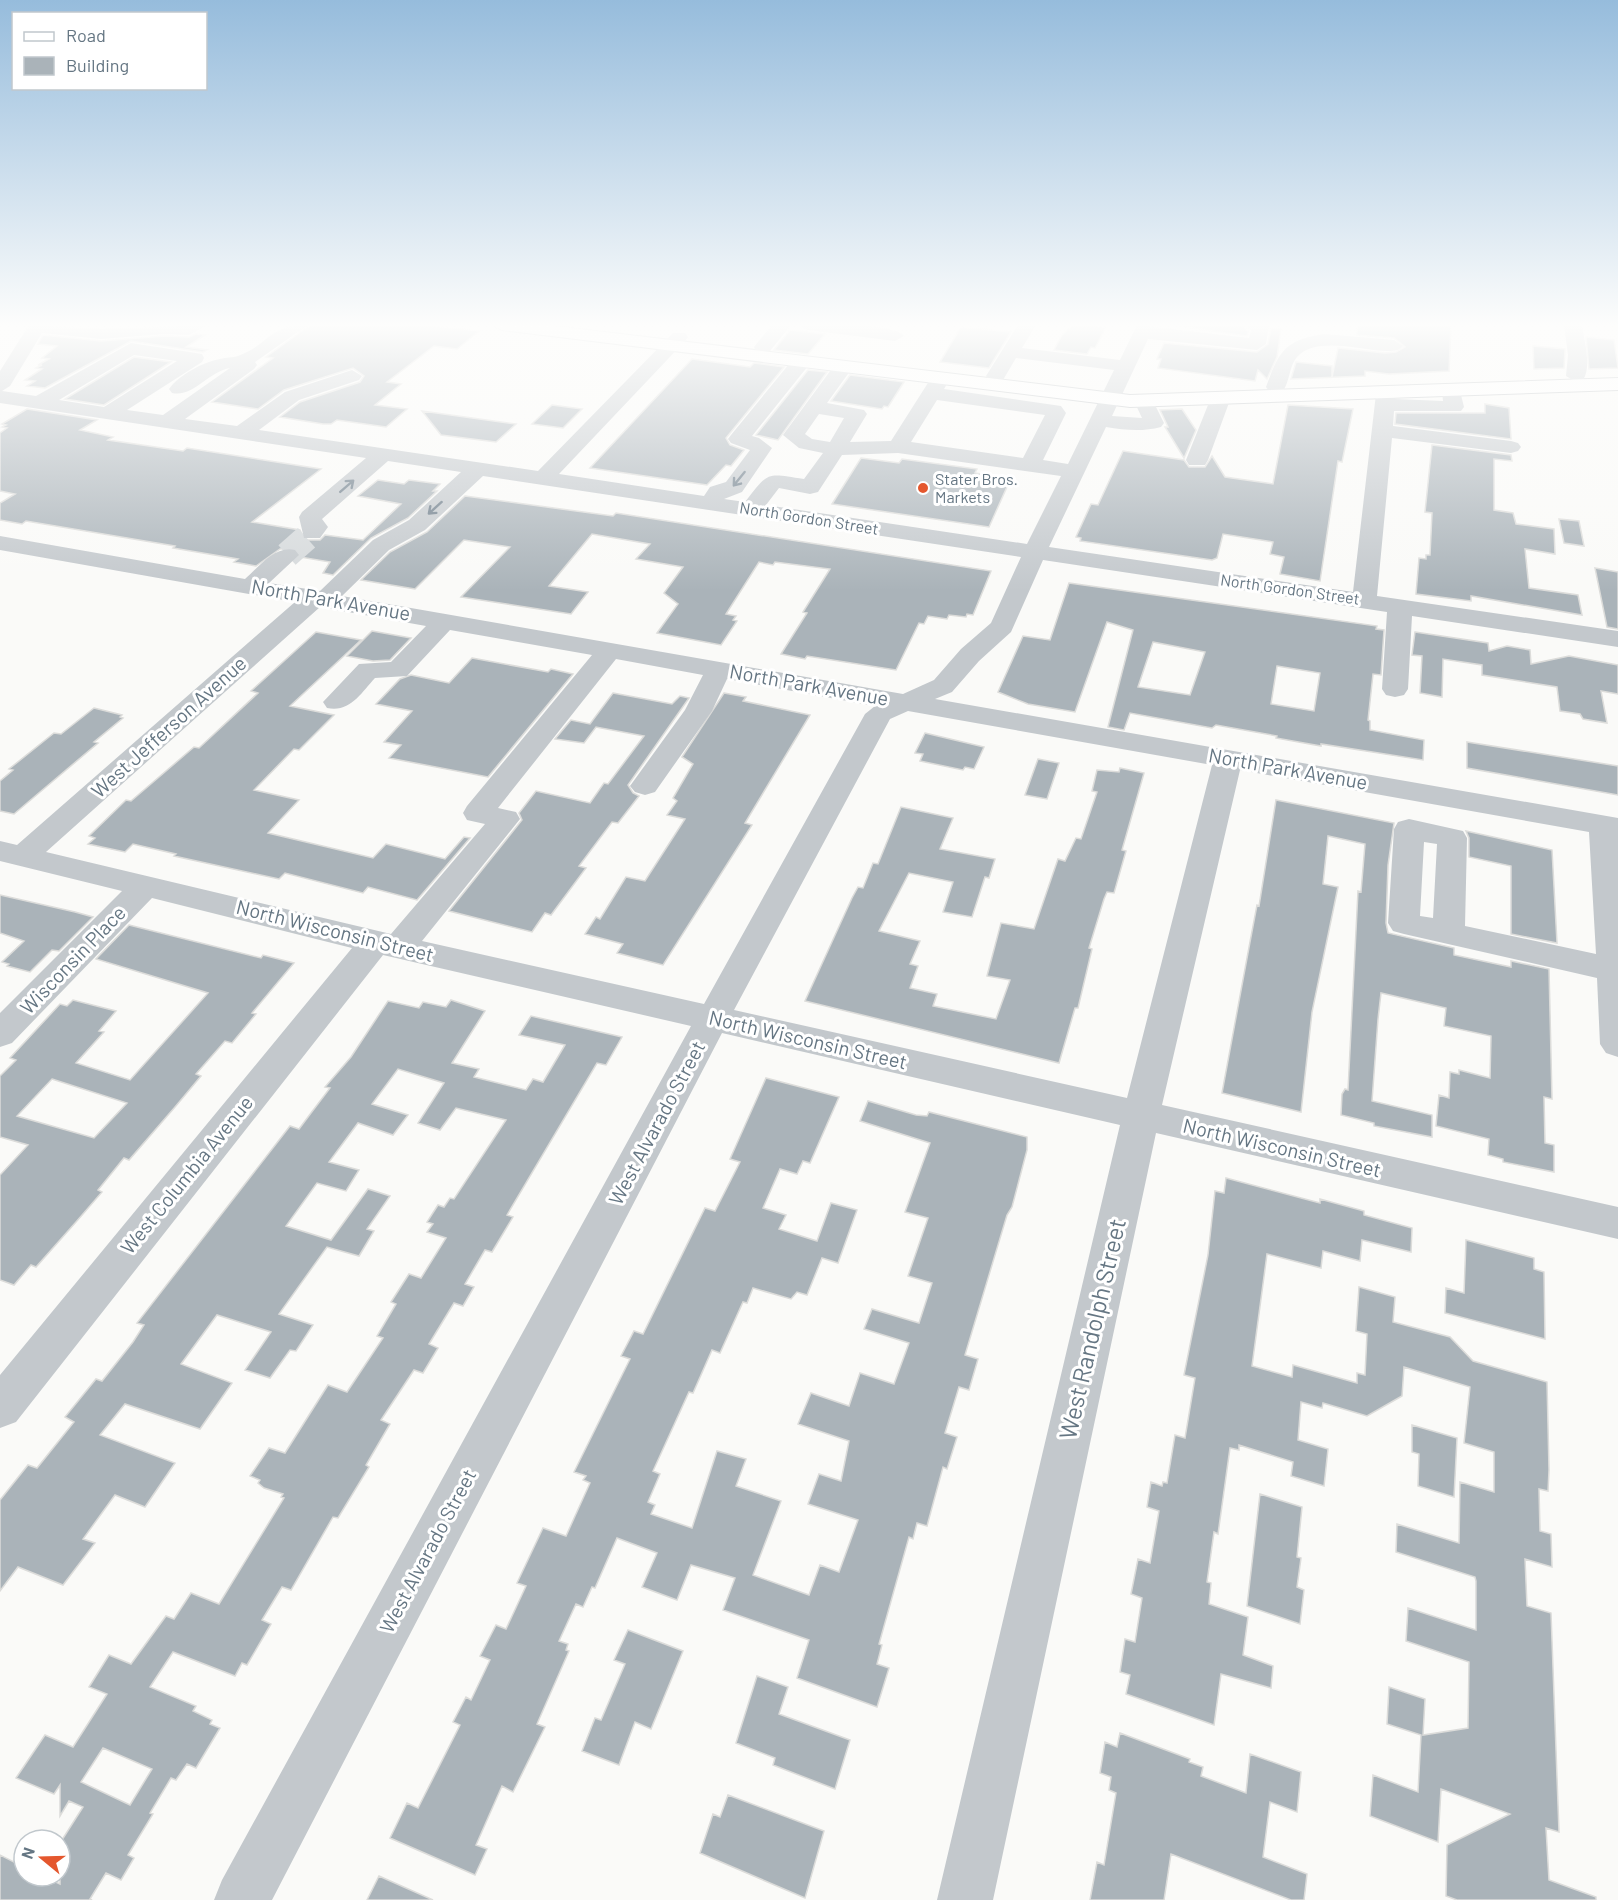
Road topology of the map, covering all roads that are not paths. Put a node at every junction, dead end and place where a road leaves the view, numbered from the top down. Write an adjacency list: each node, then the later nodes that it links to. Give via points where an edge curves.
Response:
1 (113, 414): 16 (street, North Gordon Street)
2 (140, 414): 16 (street)
3 (179, 414): 17 (street)
4 (268, 414): 19 (street)
5 (605, 414): 28 (street)
6 (759, 414): 29 (street, one-way to 29, via 738,439 762,448 734,487 718,492)
7 (808, 414): 22 (street, via 793,435 806,444)
8 (855, 414): 22 (street)
9 (918, 414): 20 (street)
10 (1055, 414): 25 (street)
11 (1103, 414): 27 (street, West Alvarado Street)
12 (1119, 414): 13 (street, via 1130,425 1154,423)
13 (1150, 414)
14 (1215, 414): 24 (street)
15 (1383, 414): 18 (street)
16 (135, 417): 17 (street, North Gordon Street)
17 (167, 422): 19 (street, North Gordon Street)
18 (1383, 431): 21 (street); 37 (street)
19 (241, 433): 23 (street, North Gordon Street)
20 (898, 447): 22 (street); 25 (street)
21 (1511, 447)
22 (836, 449): 30 (street, via 810,487 773,481)
23 (384, 454): 26 (street, North Gordon Street); 31 (street, one-way to 23)
24 (1197, 460)
25 (1030, 465): 27 (street)
26 (478, 468): 28 (street, North Gordon Street); 36 (street, West Jefferson Avenue, one-way to 36, via 417,525 381,545)
27 (1074, 471): 33 (street, West Alvarado Street)
28 (543, 478): 29 (street, North Gordon Street)
29 (710, 503): 30 (street, North Gordon Street)
30 (751, 509): 33 (street, North Gordon Street)
31 (311, 525)
32 (0, 543): 35 (street, North Park Avenue)
33 (1035, 552): 37 (street, North Gordon Street); 45 (street, West Alvarado Street, via 1002,627 970,654 943,686)
34 (287, 555): 35 (street)
35 (251, 586): 36 (street, North Park Avenue)
36 (320, 598): 39 (street, North Park Avenue); 51 (street, West Jefferson Avenue)
37 (1364, 600): 38 (street, North Gordon Street)
38 (1400, 606): 40 (street, North Gordon Street); 43 (street)
39 (446, 620): 41 (street, North Park Avenue); 44 (street, via 398,670 368,670)
40 (1618, 639)
41 (610, 650): 42 (street, North Park Avenue); 54 (street, West Columbia Avenue, via 478,813 505,819)
42 (719, 669): 45 (street, North Park Avenue); 47 (street, via 698,711)
43 (1395, 689)
44 (337, 702)
45 (907, 702): 46 (street, North Park Avenue); 56 (street, West Alvarado Street, via 879,714)
46 (1228, 759): 48 (street, North Park Avenue); 59 (street, West Randolph Street)
47 (645, 786)
48 (1454, 799): 49 (street, North Park Avenue); 50 (street)
49 (1611, 826): 55 (street)
50 (1452, 838): 53 (street); 53 (street, via 1409,829 1404,923)
51 (12, 854): 52 (street, North Wisconsin Street)
52 (147, 885): 54 (street, North Wisconsin Street); 57 (street, Wisconsin Place)
53 (1449, 933): 55 (street)
54 (387, 944): 56 (street, North Wisconsin Street); 61 (street, West Columbia Avenue)
55 (1613, 970): 58 (street)
56 (713, 1017): 59 (street, North Wisconsin Street); 62 (street, West Alvarado Street)
57 (0, 1035)
58 (1618, 1044)
59 (1141, 1116): 60 (street, North Wisconsin Street); 63 (street, West Randolph Street)
60 (1618, 1223)
61 (0, 1408)
62 (242, 1900)
63 (965, 1900)

